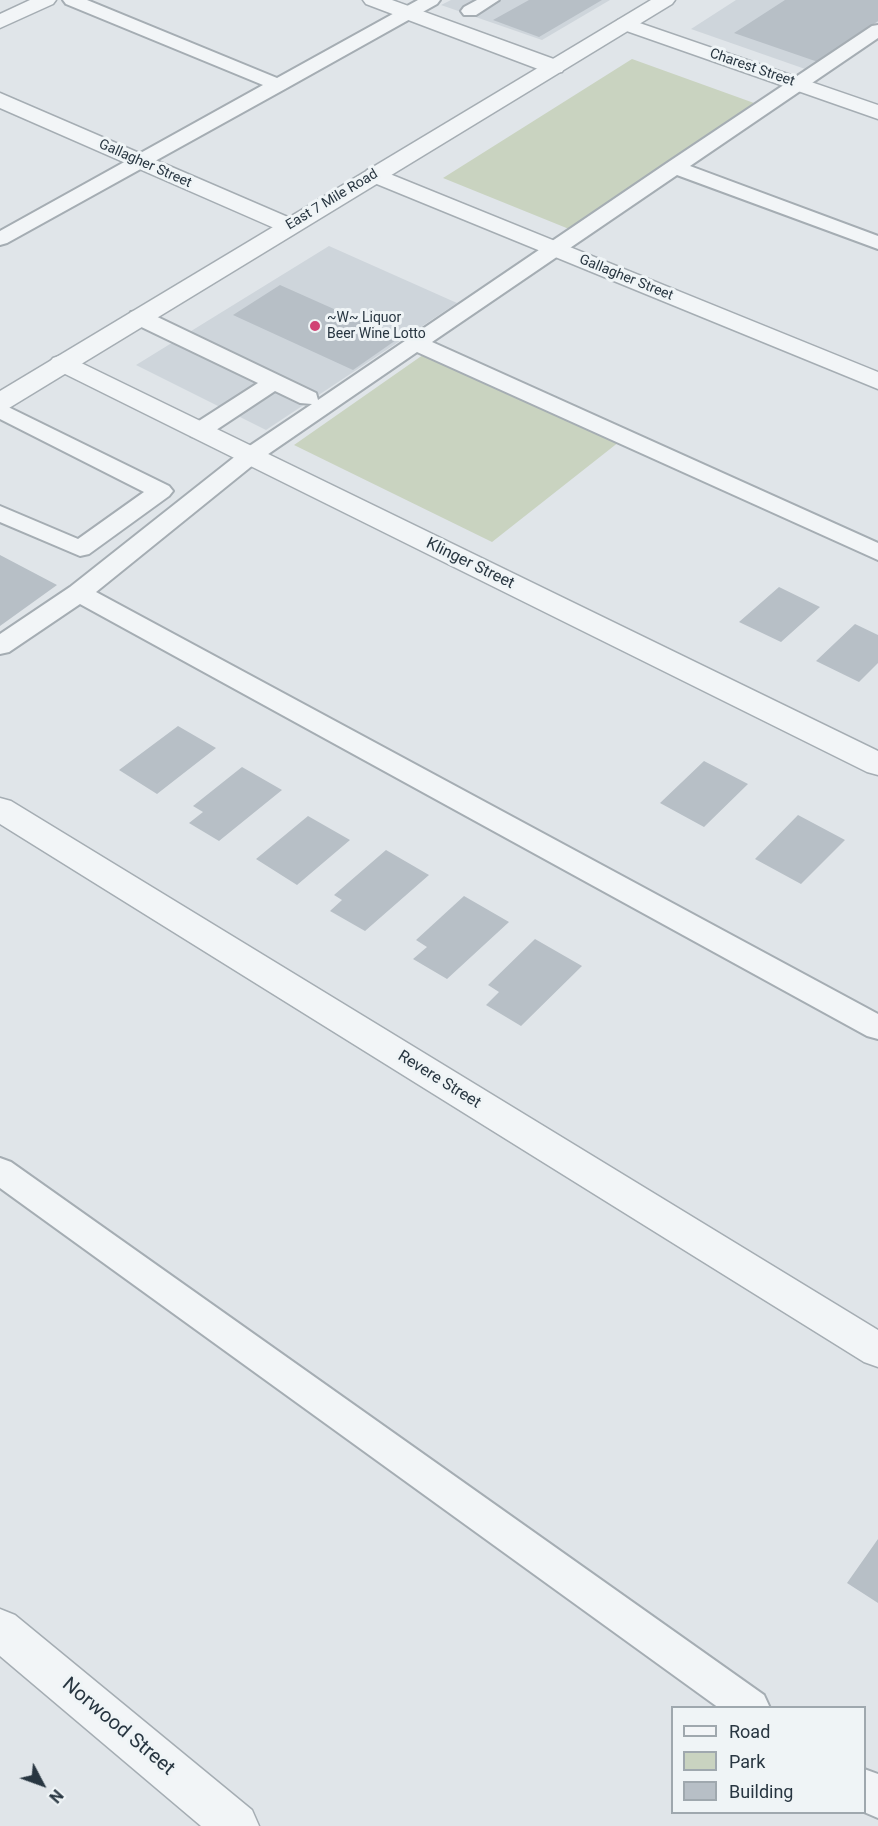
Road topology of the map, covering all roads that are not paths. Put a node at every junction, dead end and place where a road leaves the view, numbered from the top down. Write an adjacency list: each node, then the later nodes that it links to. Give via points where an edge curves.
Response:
1 (46, 0): 9 (street)
2 (72, 0): 14 (lane)
3 (373, 0): 8 (street)
4 (431, 0): 8 (lane)
5 (490, 0): 7 (lane)
6 (665, 0): 10 (street, East 7 Mile Road)
7 (470, 12)
8 (408, 13): 12 (street); 14 (lane)
9 (0, 22)
10 (625, 24): 12 (street, East 7 Mile Road); 13 (street, Charest Street)
11 (878, 30): 13 (lane)
12 (554, 67): 19 (street, East 7 Mile Road)
13 (796, 84): 16 (street, Charest Street); 18 (lane)
14 (278, 85): 17 (lane)
15 (0, 100): 17 (street, Gallagher Street)
16 (878, 112)
17 (140, 162): 20 (street, Gallagher Street); 21 (lane)
18 (674, 167): 22 (lane); 23 (lane)
19 (375, 175): 20 (street, East 7 Mile Road); 23 (street, Gallagher Street)
20 (289, 226): 24 (street, East 7 Mile Road)
21 (0, 239)
22 (878, 243)
23 (554, 249): 25 (lane); 27 (street, Gallagher Street)
24 (139, 317): 26 (street, East 7 Mile Road); 28 (lane)
25 (415, 344): 33 (lane); 35 (lane)
26 (62, 363): 30 (street, East 7 Mile Road); 32 (street, Klinger Street)
27 (878, 381)
28 (274, 382): 29 (lane); 32 (lane)
29 (308, 398)
30 (0, 402)
31 (0, 410): 34 (lane, via 161,492 80,549)
32 (199, 431): 33 (street, Klinger Street)
33 (250, 456): 36 (lane); 38 (street, Klinger Street)
34 (0, 513)
35 (878, 552)
36 (79, 593): 37 (lane); 40 (lane)
37 (0, 646)
38 (878, 764)
39 (0, 810): 42 (street, Revere Street)
40 (878, 1028)
41 (0, 1171): 44 (lane)
42 (878, 1350)
43 (0, 1629): 45 (street, Norwood Street)
44 (750, 1706)
45 (236, 1826)

